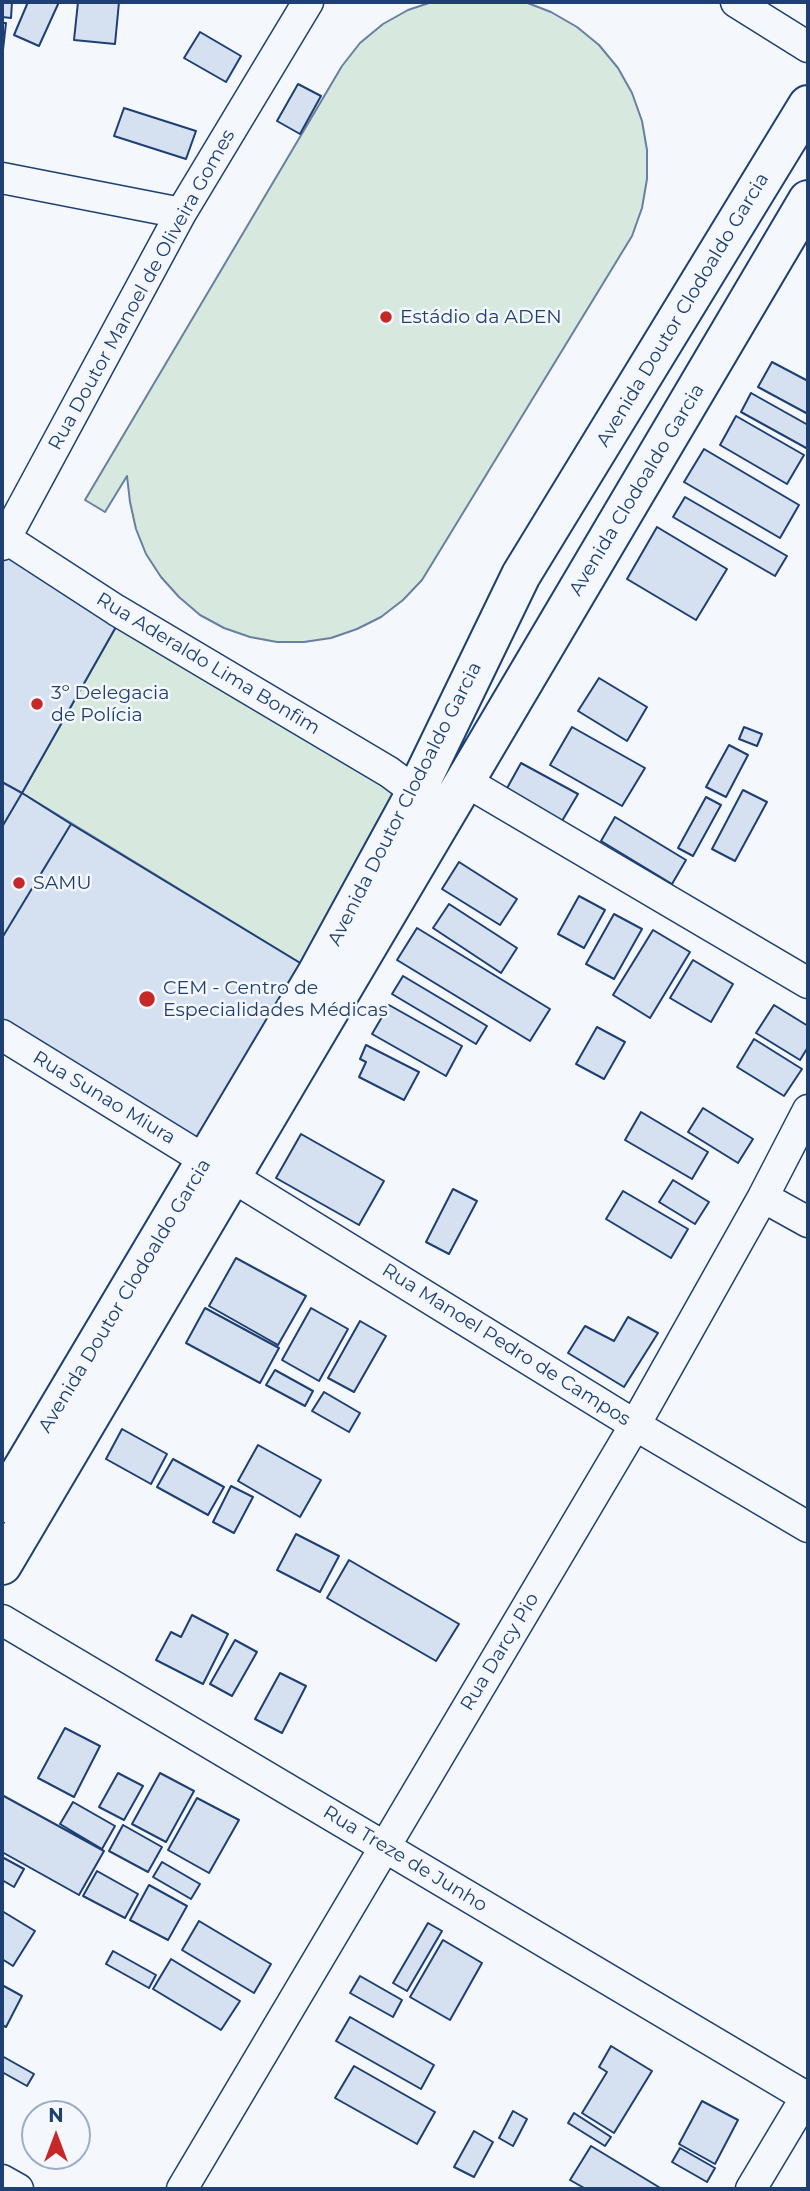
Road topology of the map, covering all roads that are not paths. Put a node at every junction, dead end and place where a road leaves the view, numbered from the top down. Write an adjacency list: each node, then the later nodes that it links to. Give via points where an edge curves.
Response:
1 (308, 2): 7 (street, Rua Doutor Manoel de Oliveira Gomes)
2 (736, 2): 3 (street)
3 (808, 47)
4 (808, 105): 8 (main road, Avenida Doutor Clodoaldo Garcia)
5 (2, 178): 7 (street)
6 (808, 200): 9 (main road, Avenida Clodoaldo Garcia)
7 (181, 213): 12 (street, Rua Doutor Manoel de Oliveira Gomes)
8 (658, 351): 9 (main road); 10 (main road, Avenida Doutor Clodoaldo Garcia)
9 (703, 379): 11 (main road, Avenida Clodoaldo Garcia)
10 (622, 409): 11 (main road); 14 (main road, Avenida Doutor Clodoaldo Garcia, via 521,575)
11 (668, 437): 13 (main road, Avenida Clodoaldo Garcia)
12 (3, 540): 14 (street, Rua Aderaldo Lima Bonfim)
13 (465, 781): 15 (street); 18 (main road, Avenida Doutor Clodoaldo Garcia)
14 (416, 792): 18 (main road, Avenida Doutor Clodoaldo Garcia, via 316,975)
15 (808, 983)
16 (2, 1035): 18 (street, Rua Sunao Miura)
17 (808, 1110): 19 (street, Rua Darcy Pio)
18 (219, 1168): 21 (street, Rua Manoel Pedro de Campos); 22 (main road, Avenida Doutor Clodoaldo Garcia); 24 (main road, Avenida Doutor Clodoaldo Garcia)
19 (763, 1197): 20 (street); 21 (street, Rua Darcy Pio)
20 (808, 1222)
21 (635, 1425): 23 (street, Rua Manoel Pedro de Campos); 26 (street, Rua Darcy Pio)
22 (2, 1503)
23 (808, 1527)
24 (2, 1565)
25 (2, 1620): 26 (street, Rua Treze de Junho)
26 (384, 1847): 27 (street, Rua Treze de Junho); 30 (street, Rua Darcy Pio)
27 (807, 2097): 31 (street)
28 (2, 2180): 29 (street)
29 (18, 2189)
30 (182, 2189)
31 (751, 2189)

